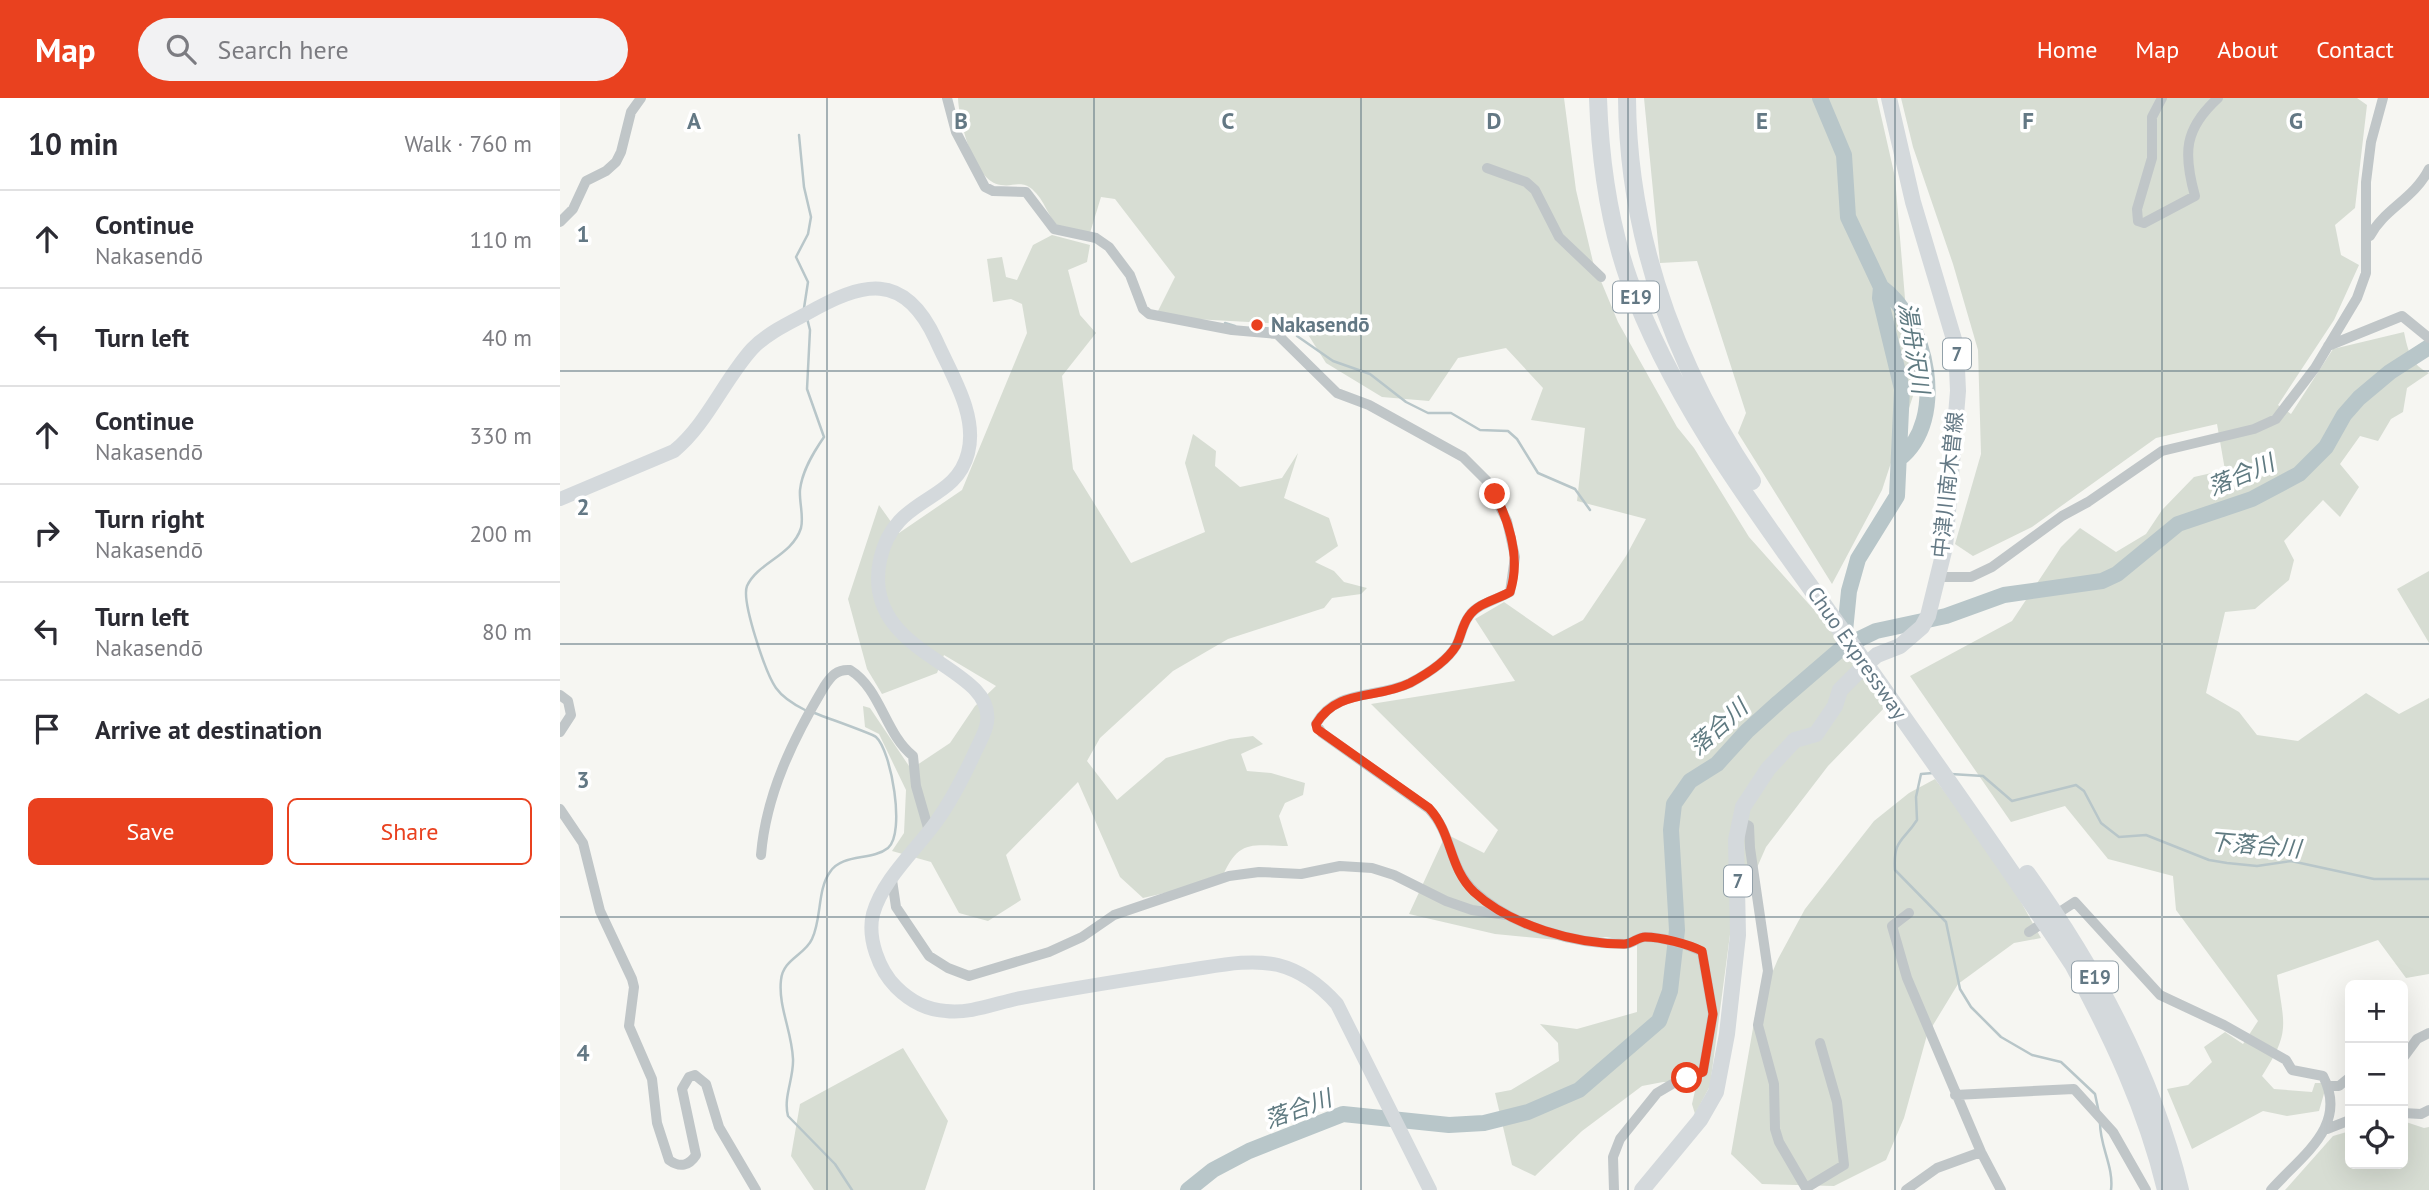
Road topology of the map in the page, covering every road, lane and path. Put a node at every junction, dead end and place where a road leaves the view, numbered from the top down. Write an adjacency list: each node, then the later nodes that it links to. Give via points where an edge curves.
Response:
1 (641, 98): 11 (street, via 631,112 616,162 586,180 573,209)
2 (947, 98): 28 (street, via 956,132 985,187 1026,192 1054,229 1102,241 1130,275 1149,314 1280,336 1337,393 1463,457 1487,481 1501,506 1515,557 1510,592 1477,608 1468,617 1456,647 1422,676 1389,691 1341,699 1323,712 1316,724 1322,733 1429,808 1442,823 1461,878)
3 (1598, 98): 16 (highway, Chuo Expressway / E19, via 1607,189 1628,278 1661,353)
4 (1627, 98): 16 (highway, Chuo Expressway / E19, via 1633,187 1650,272 1663,311)
5 (1889, 98): 18 (main road, 中津川南木曽線 / 7, via 1913,202 1956,346 1958,391 1945,547)
6 (2162, 98): 7 (street, via 2152,117 2152,158 2137,209 2138,221 2195,196 2188,172 2189,136)
7 (2218, 98)
8 (2383, 98): 12 (street, via 2366,182)
9 (1488, 168): 13 (street, via 1535,190 1559,237)
10 (2429, 169): 12 (street, via 2409,198 2376,223)
11 (560, 222)
12 (2369, 239): 15 (street, via 2366,273 2357,298)
13 (1601, 277)
14 (2429, 338): 15 (street, via 2402,316)
15 (2328, 346): 18 (street, via 2289,405 2267,425 2162,451 1992,567 1971,577)
16 (1738, 472): 21 (highway, Chuo Expressway / E19)
17 (560, 499): 24 (street, via 674,450 749,353 784,326 848,292 866,288 889,291 912,303 929,325 969,423 968,453 951,484 892,527 879,569 882,600 897,630 976,691 987,712 986,727 968,769)
18 (1938, 577): 23 (main road, 中津川南木曽線 / 7, via 1925,621 1900,646 1877,655 1840,690 1816,734 1796,740 1768,769)
19 (560, 695): 20 (street, via 568,701 571,715)
20 (560, 732)
21 (1962, 792): 49 (highway, Chuo Expressway / E19, via 2096,1007 2135,1093); 50 (highway, Chuo Expressway / E19, via 2064,926 2108,999 2147,1089)
22 (560, 809): 42 (street, via 583,843 600,911 632,979 629,1026 652,1079 657,1123 669,1160 687,1165 696,1155 682,1089 695,1075 706,1084 719,1127)
23 (1739, 821): 41 (street, via 1749,826 1751,835 1768,971 1758,1025 1774,1084 1775,1129); 45 (main road, 中津川南木曽線 / 7, via 1738,935 1719,1079 1700,1120)
24 (929, 831): 25 (street, via 916,786 915,762 859,677 846,670 832,676 804,722 769,803); 26 (street)
25 (761, 855)
26 (892, 880): 28 (street, via 897,907 929,956 969,976 1049,952 1114,915 1229,876 1259,872 1371,868 1472,910); 43 (street, via 874,909 874,947 891,982 923,1006 959,1012 1222,965 1265,963 1296,972 1337,1004)
27 (1909, 913): 35 (street, via 1892,926 1895,940)
28 (1507, 915): 44 (street, via 1571,939 1625,944 1647,938 1696,948 1706,959 1713,1014 1703,1072 1657,1093 1620,1139 1613,1157)
29 (2029, 932): 34 (street, via 2075,902 2160,995 2286,1060 2292,1070 2323,1076)
30 (2429, 1033): 32 (street)
31 (1820, 1043): 41 (street, via 1846,1156 1844,1165)
32 (2408, 1052)
33 (2345, 1081): 34 (street)
34 (2328, 1086): 39 (street, via 2332,1093)
35 (1955, 1095): 40 (street); 48 (street, via 2074,1089 2113,1132)
36 (2429, 1110): 37 (street)
37 (2408, 1113)
38 (2345, 1122): 39 (street)
39 (2327, 1129): 51 (street)
40 (1981, 1152): 46 (street, via 1937,1168); 47 (street)
41 (1806, 1189)
42 (756, 1190)
43 (1430, 1190)
44 (1614, 1190)
45 (1642, 1190)
46 (1906, 1190)
47 (2001, 1190)
48 (2146, 1190)
49 (2166, 1190)
50 (2180, 1190)
51 (2271, 1190)

